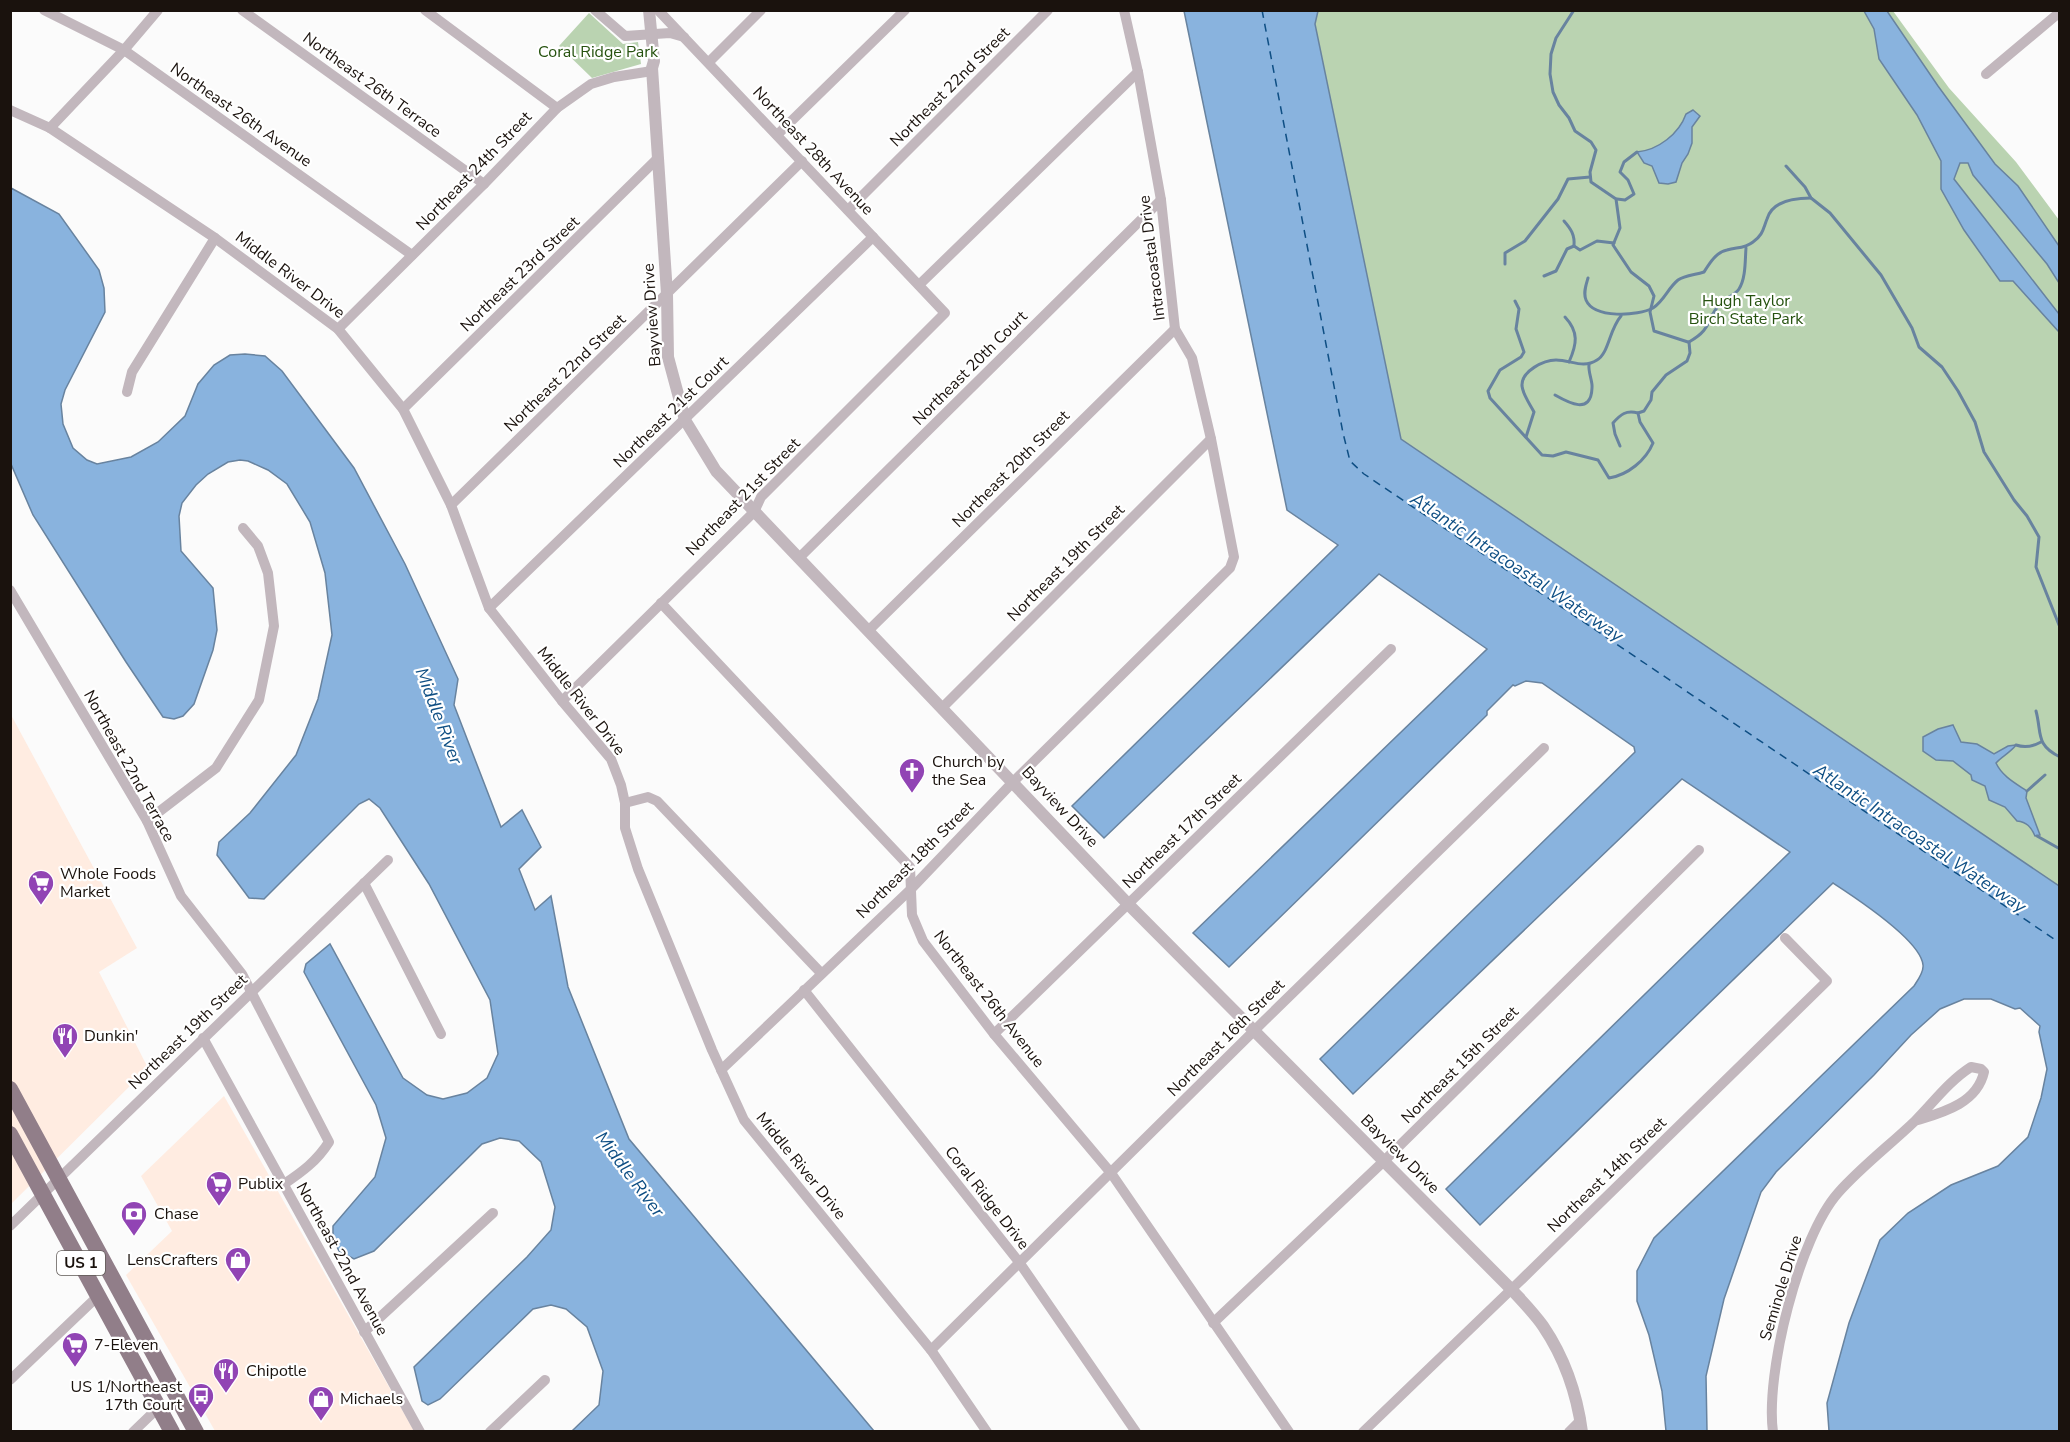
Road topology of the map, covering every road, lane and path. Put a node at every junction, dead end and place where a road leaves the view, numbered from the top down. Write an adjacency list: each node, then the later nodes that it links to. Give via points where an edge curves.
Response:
1 (44, 10): 16 (street, Northeast 26th Avenue)
2 (158, 10): 16 (street)
3 (242, 10): 27 (street, Northeast 26th Terrace)
4 (424, 10): 21 (street)
5 (595, 10): 14 (street, via 625,36)
6 (642, 10): 14 (street, Bayview Drive)
7 (649, 10): 14 (street, Bayview Drive)
8 (658, 10): 15 (street, Northeast 28th Avenue)
9 (761, 10): 17 (street)
10 (905, 10): 24 (street)
11 (1048, 10): 29 (street, Northeast 22nd Street)
12 (1124, 10): 19 (street, Intracoastal Drive)
13 (2060, 12): 20 (street)
14 (648, 34): 15 (street); 18 (street, Bayview Drive)
15 (684, 37): 17 (street, Northeast 28th Avenue)
16 (124, 50): 23 (street); 32 (street, Northeast 26th Avenue)
17 (709, 62): 24 (street, Northeast 28th Avenue)
18 (652, 70): 21 (street, Northeast 24th Street, via 591,84); 25 (street, Bayview Drive)
19 (1138, 72): 28 (street, Intracoastal Drive); 33 (street)
20 (1986, 74)
21 (557, 108): 27 (street, Northeast 24th Street)
22 (10, 110): 23 (street, Middle River Drive)
23 (50, 128): 31 (street, Middle River Drive)
24 (777, 135): 26 (street, Northeast 28th Avenue)
25 (657, 159): 34 (street, Bayview Drive); 39 (street, Northeast 23rd Street)
26 (802, 161): 29 (street, Northeast 28th Avenue); 34 (street, Northeast 22nd Street)
27 (484, 184): 32 (street, Northeast 24th Street)
28 (1161, 200): 37 (street, Intracoastal Drive); 45 (street, Northeast 20th Court)
29 (848, 210): 30 (street, Northeast 28th Avenue)
30 (873, 237): 33 (street, Northeast 28th Avenue); 40 (street, Northeast 21st Court)
31 (215, 238): 36 (street, Middle River Drive); 38 (street, via 132,372)
32 (412, 255): 36 (street, Northeast 24th Street)
33 (918, 285): 35 (street, Northeast 28th Avenue)
34 (667, 294): 40 (street, Bayview Drive, via 668,357); 42 (street, Northeast 22nd Street)
35 (945, 313): 43 (street, Northeast 21st Street, via 761,497)
36 (338, 329): 39 (street, Middle River Drive)
37 (1175, 329): 41 (street, Intracoastal Drive, via 1192,358); 50 (street, Northeast 20th Street)
38 (127, 392)
39 (403, 409): 42 (street, Middle River Drive)
40 (685, 420): 43 (street, Bayview Drive, via 716,471); 49 (street, Northeast 21st Court)
41 (1211, 439): 46 (street, Intracoastal Drive, via 1234,557); 53 (street, Northeast 19th Street)
42 (451, 505): 49 (street, Middle River Drive)
43 (754, 512): 45 (street, Bayview Drive); 48 (street, Northeast 21st Street)
44 (243, 528): 57 (street, via 258,546 268,573 274,626 259,700 216,768)
45 (799, 558): 50 (street, Bayview Drive)
46 (1230, 568): 55 (street, Northeast 18th Street)
47 (10, 590): 57 (street, Northeast 22nd Terrace)
48 (660, 603): 52 (street, Northeast 21st Street); 61 (street, Northeast 26th Avenue, via 910,867)
49 (489, 608): 52 (street, Middle River Drive)
50 (868, 631): 53 (street, Bayview Drive)
51 (1391, 649): 62 (street, Northeast 17th Street)
52 (562, 701): 56 (street, Middle River Drive, via 611,759)
53 (942, 708): 55 (street, Bayview Drive)
54 (1544, 748): 67 (street, Northeast 16th Street)
55 (1013, 782): 61 (street, Northeast 18th Street); 62 (street, Bayview Drive)
56 (625, 803): 64 (street, via 648,797 657,801); 71 (street, Middle River Drive, via 626,828 638,869)
57 (147, 821): 66 (street, Northeast 22nd Terrace, via 181,896)
58 (1700, 850): 75 (street, Northeast 15th Street)
59 (388, 860): 60 (street, Northeast 19th Street)
60 (364, 883): 66 (street, Northeast 19th Street); 68 (street)
61 (910, 890): 64 (street, Northeast 18th Street); 69 (street, Northeast 26th Avenue, via 912,915 923,941)
62 (1128, 904): 67 (street, Bayview Drive); 69 (street, Northeast 17th Street)
63 (1785, 938): 83 (street, Northeast 14th Street, via 1827,981)
64 (821, 973): 65 (street, Northeast 18th Street)
65 (804, 990): 71 (street, Northeast 18th Street); 82 (street, Coral Ridge Drive)
66 (251, 991): 70 (street, Northeast 19th Street); 78 (street, Northeast 22nd Terrace, via 329,1142 307,1168)
67 (1254, 1031): 75 (street, Bayview Drive); 76 (street, Northeast 16th Street)
68 (441, 1034)
69 (994, 1034): 76 (street, Northeast 26th Avenue)
70 (203, 1038): 77 (street, Northeast 19th Street); 78 (street, Northeast 22nd Avenue)
71 (722, 1070): 87 (street, Middle River Drive, via 744,1120)
72 (10, 1089): 77 (main road, US 1)
73 (1915, 1121): 73 (street, Seminole Drive, via 1952,1110 1982,1080 1981,1069 1971,1067 1962,1073); 104 (street, Seminole Drive, via 1837,1194 1816,1226 1780,1336 1773,1381)
74 (10, 1134): 79 (main road, US 1)
75 (1384, 1161): 83 (street, Bayview Drive); 85 (street, Northeast 15th Street)
76 (1111, 1173): 82 (street, Northeast 16th Street); 85 (street, Northeast 26th Avenue)
77 (60, 1179): 79 (street, Northeast 19th Street); 91 (main road, US 1)
78 (284, 1184): 86 (street, Northeast 22nd Avenue)
79 (43, 1195): 81 (street, Northeast 19th Street); 84 (main road, US 1)
80 (492, 1213): 86 (street)
81 (10, 1226)
82 (1019, 1262): 87 (street, Northeast 16th Street); 100 (street, Coral Ridge Drive)
83 (1512, 1290): 93 (street, Bayview Drive, via 1542,1325 1559,1354); 102 (street, Northeast 14th Street)
84 (98, 1296): 88 (street); 90 (main road, US 1)
85 (1213, 1323): 101 (street, Northeast 26th Avenue)
86 (364, 1332): 97 (street, Northeast 22nd Avenue)
87 (931, 1350): 99 (street, Middle River Drive)
88 (10, 1380)
89 (545, 1380): 98 (street)
90 (148, 1388): 91 (main road, via 164,1398); 92 (main road, US 1)
91 (178, 1399): 96 (main road, US 1)
92 (159, 1407): 94 (street); 95 (main road, US 1)
93 (1582, 1426): 103 (street)
94 (133, 1431)
95 (172, 1431)
96 (196, 1431)
97 (420, 1431)
98 (490, 1431)
99 (987, 1431)
100 (1137, 1431)
101 (1289, 1431)
102 (1363, 1431)
103 (1569, 1431)
104 (1773, 1431)

